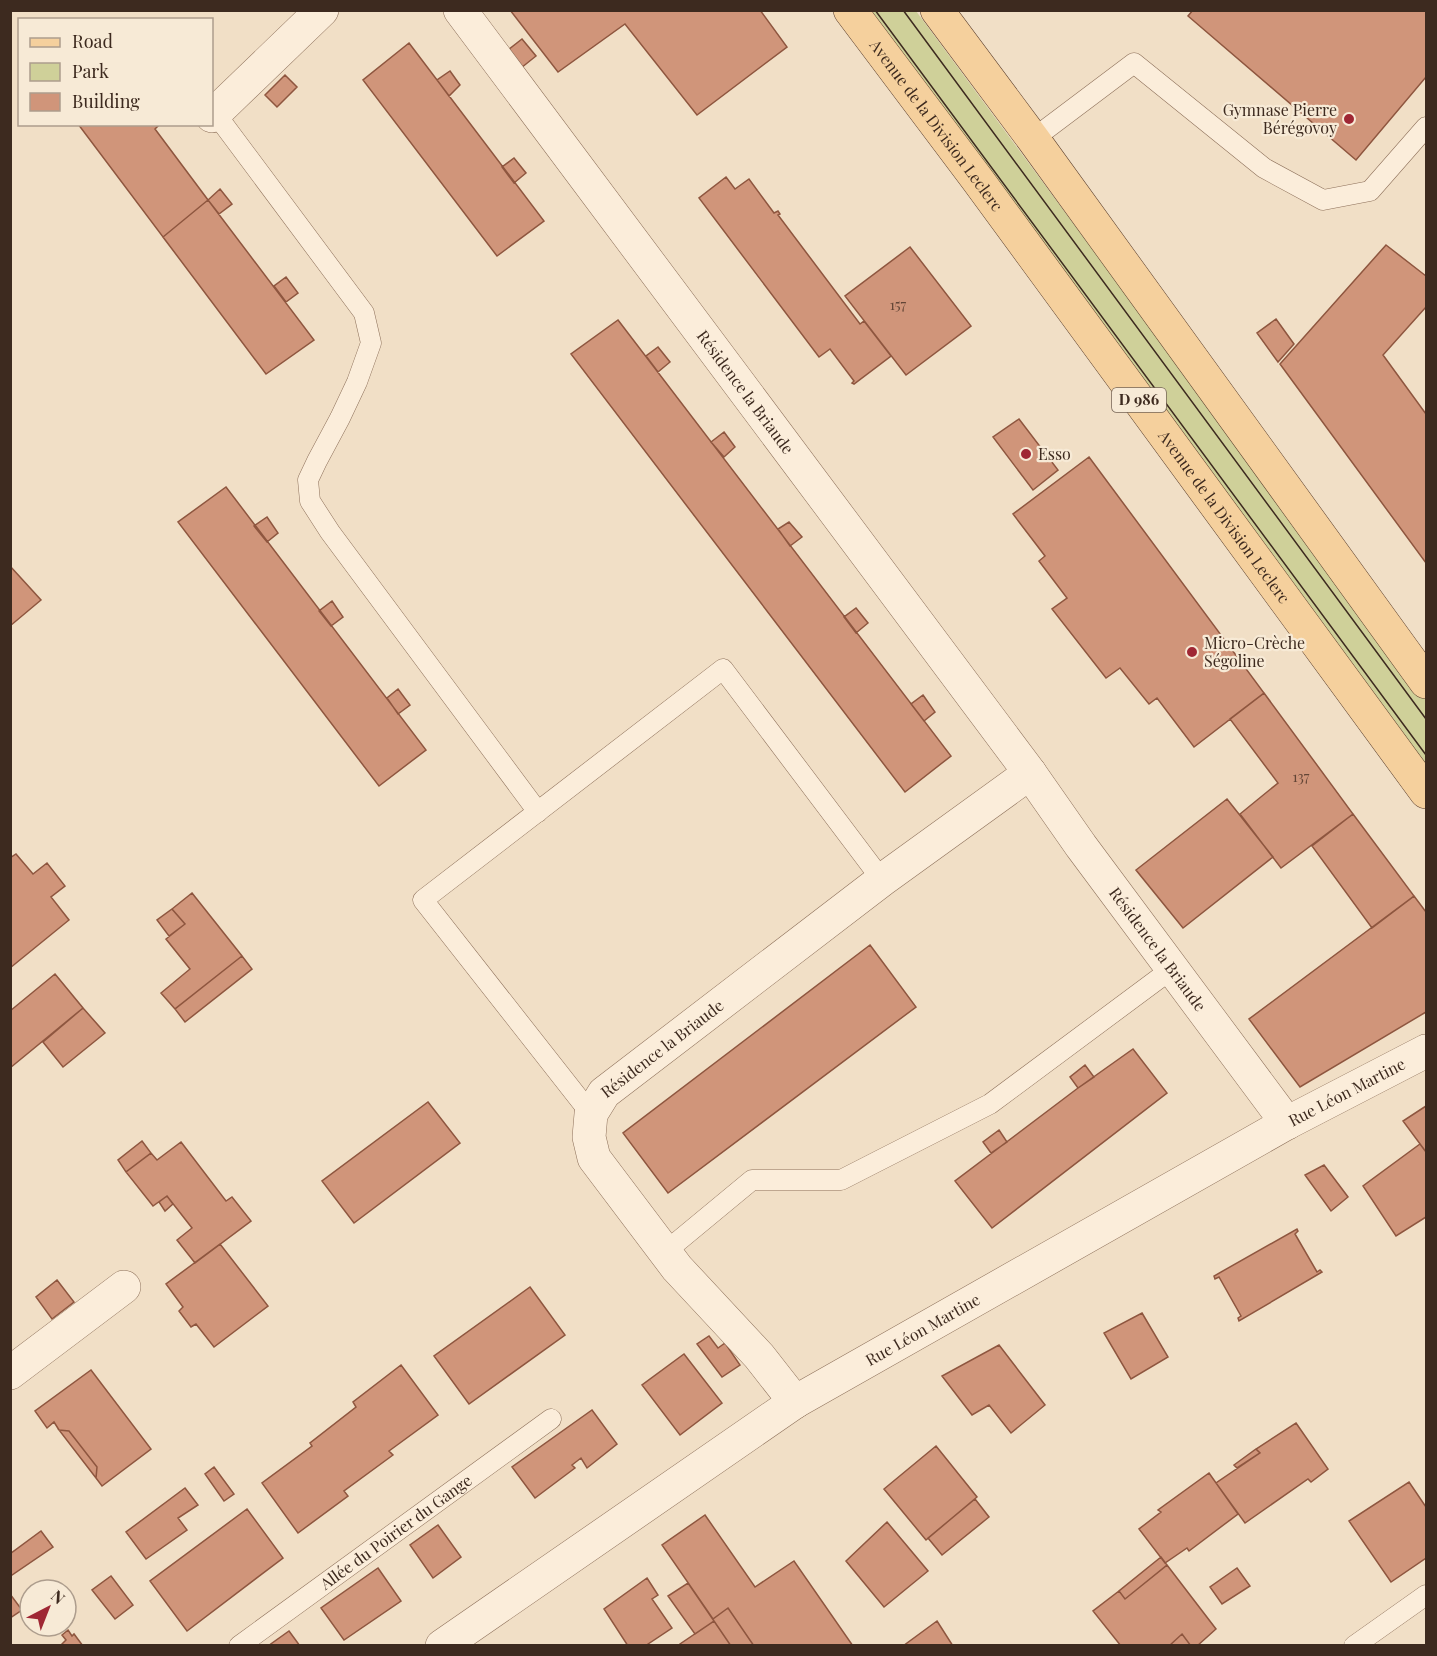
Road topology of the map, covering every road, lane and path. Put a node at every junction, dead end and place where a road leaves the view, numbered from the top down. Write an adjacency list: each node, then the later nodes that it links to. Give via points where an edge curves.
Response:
1 (322, 10): 5 (street)
2 (460, 10): 10 (street, Résidence la Briaude)
3 (850, 10): 11 (main road, Avenue de la Division Leclerc / D 986)
4 (937, 10): 8 (main road)
5 (213, 114)
6 (210, 126): 12 (lane, via 364,313 371,343 357,382 308,480 310,501)
7 (1426, 127): 8 (lane, via 1370,191 1323,200 1264,168 1134,63)
8 (1033, 139): 9 (main road)
9 (1426, 682)
10 (1030, 773): 13 (street, Résidence la Briaude); 14 (street, Résidence la Briaude)
11 (1426, 792)
12 (538, 812): 13 (lane, via 723,669); 16 (lane, via 423,900)
13 (882, 880): 16 (street, Résidence la Briaude, via 604,1093)
14 (1173, 968): 17 (street, Résidence la Briaude); 18 (lane, via 990,1104 841,1180 752,1180)
15 (1426, 1051): 17 (street, Rue Léon Martine)
16 (591, 1114): 18 (street, Résidence la Briaude, via 589,1137 594,1158)
17 (1287, 1123): 21 (street, Rue Léon Martine)
18 (665, 1252): 21 (street, Résidence la Briaude)
19 (124, 1287): 20 (street)
20 (10, 1373)
21 (795, 1402): 25 (street, Rue Léon Martine)
22 (551, 1419): 24 (lane, Allée du Poirier du Gange)
23 (1426, 1595): 26 (lane)
24 (239, 1646)
25 (442, 1646)
26 (1354, 1646)

